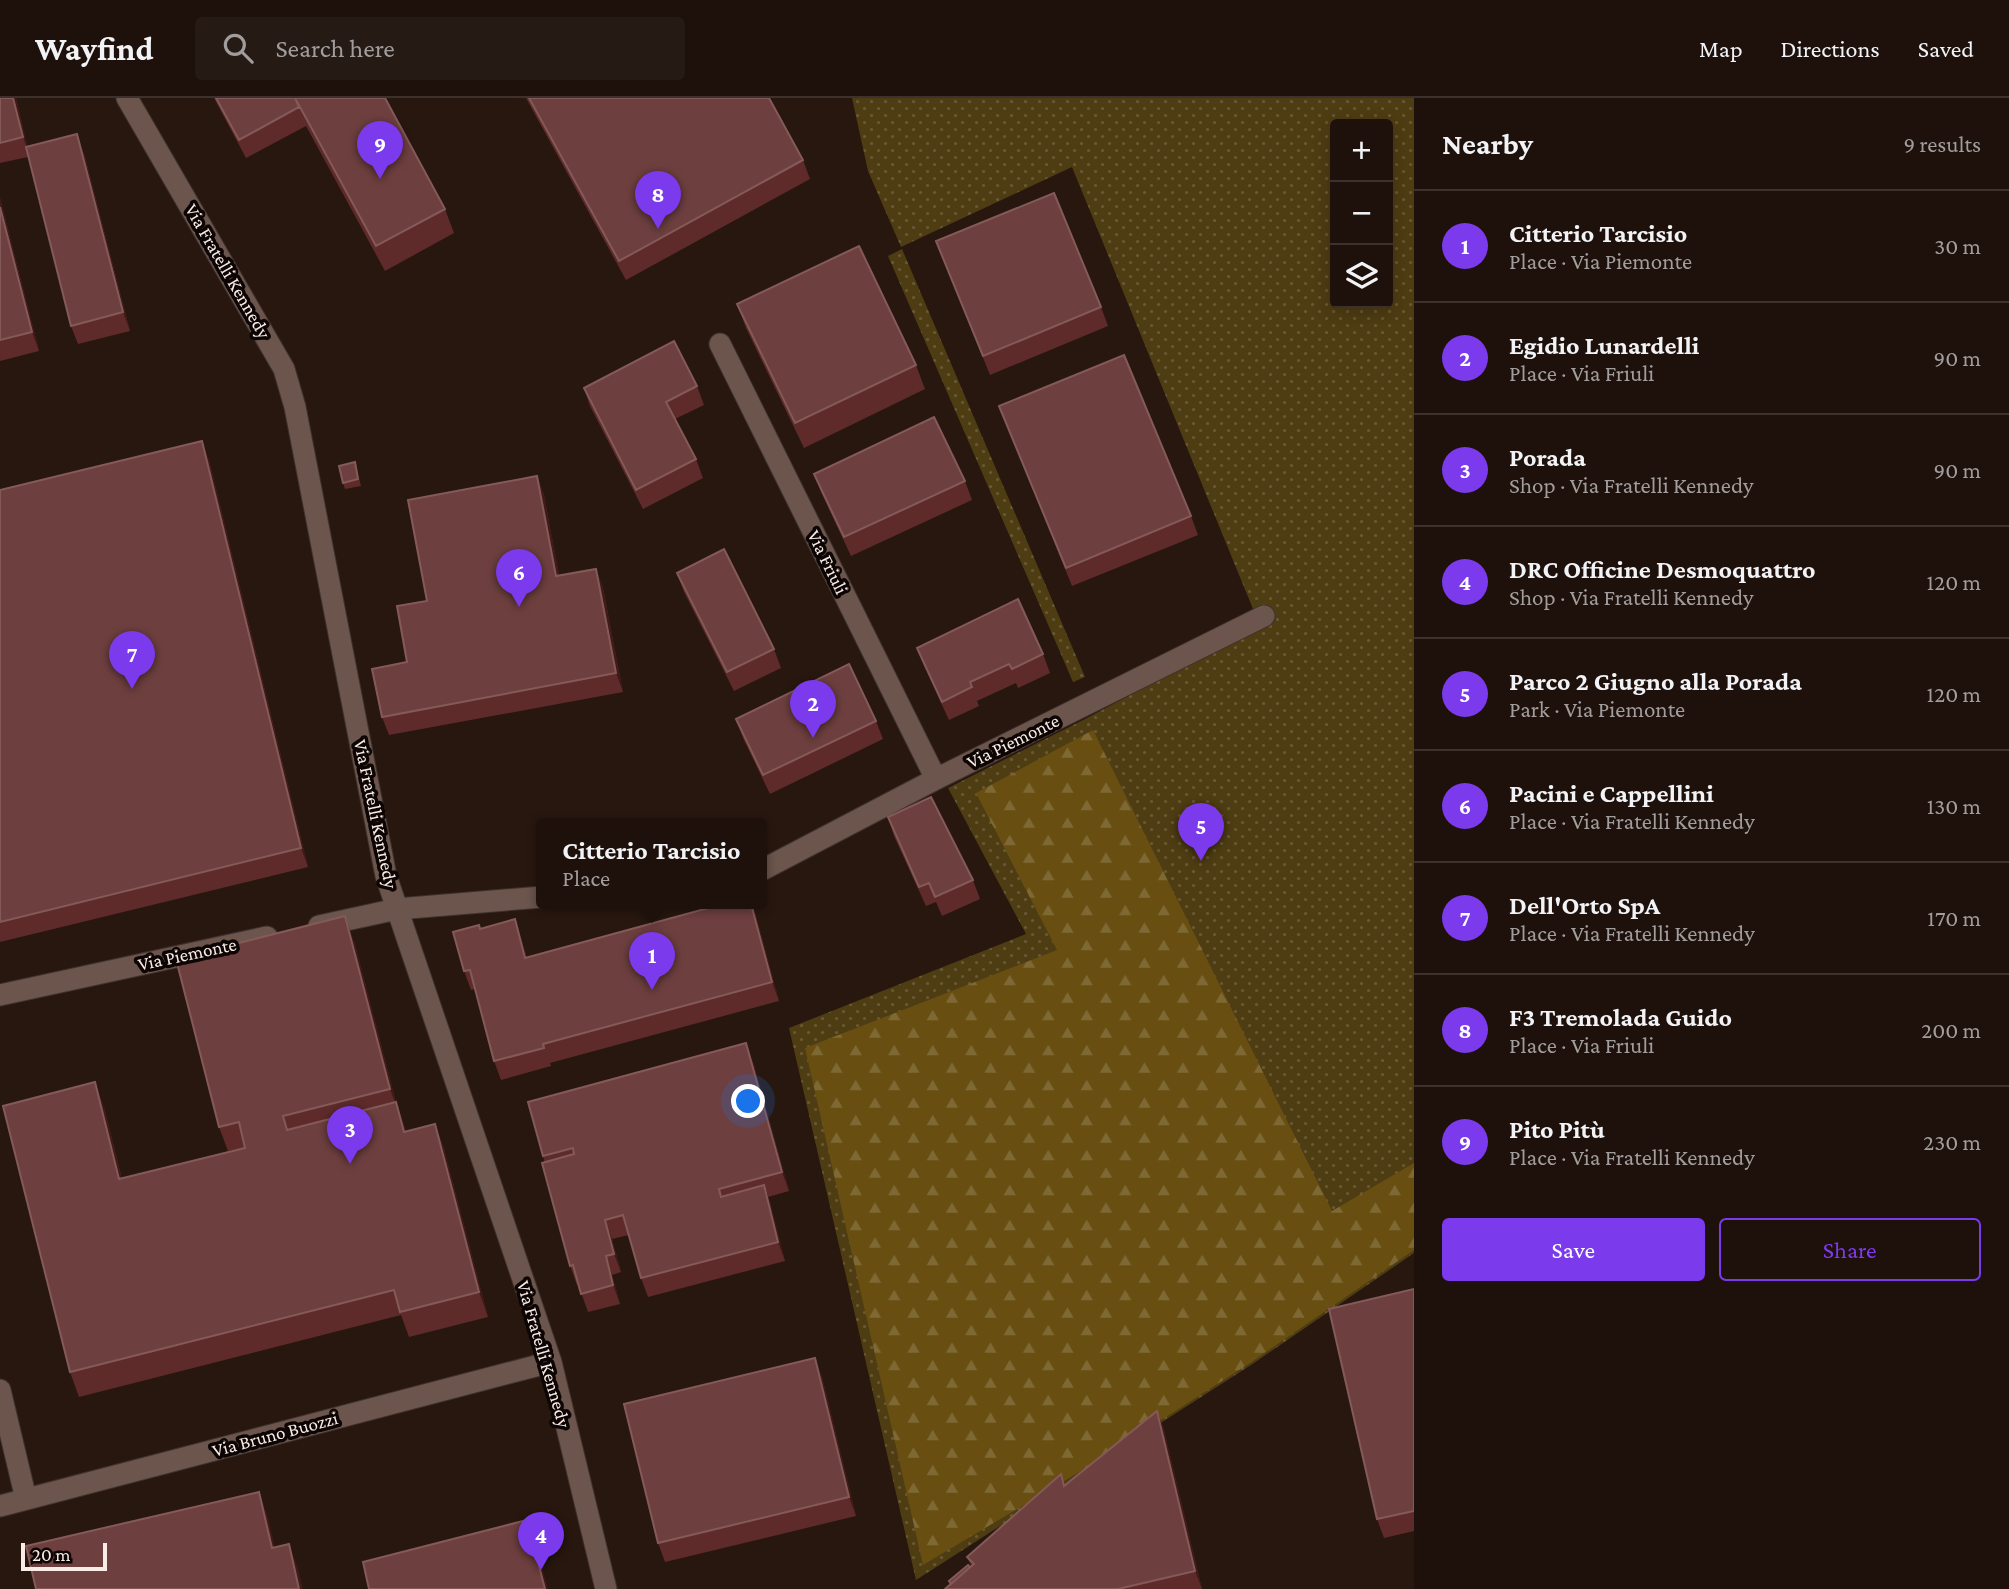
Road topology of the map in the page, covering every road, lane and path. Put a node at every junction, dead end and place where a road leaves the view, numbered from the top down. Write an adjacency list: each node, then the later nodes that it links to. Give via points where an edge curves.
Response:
1 (127, 98): 7 (street, Via Fratelli Kennedy, via 284,369)
2 (720, 344): 4 (street, Via Friuli)
3 (1264, 616): 4 (street, Via Piemonte)
4 (936, 779): 5 (street, Via Piemonte)
5 (767, 867)
6 (536, 897): 7 (street, Via Piemonte)
7 (397, 909): 8 (street, Via Piemonte); 9 (street, Via Fratelli Kennedy)
8 (0, 995)
9 (551, 1362): 11 (street, Via Bruno Buozzi); 13 (street, Via Fratelli Kennedy)
10 (0, 1390): 11 (street)
11 (26, 1499): 12 (street, Via Bruno Buozzi)
12 (0, 1506)
13 (606, 1589)

